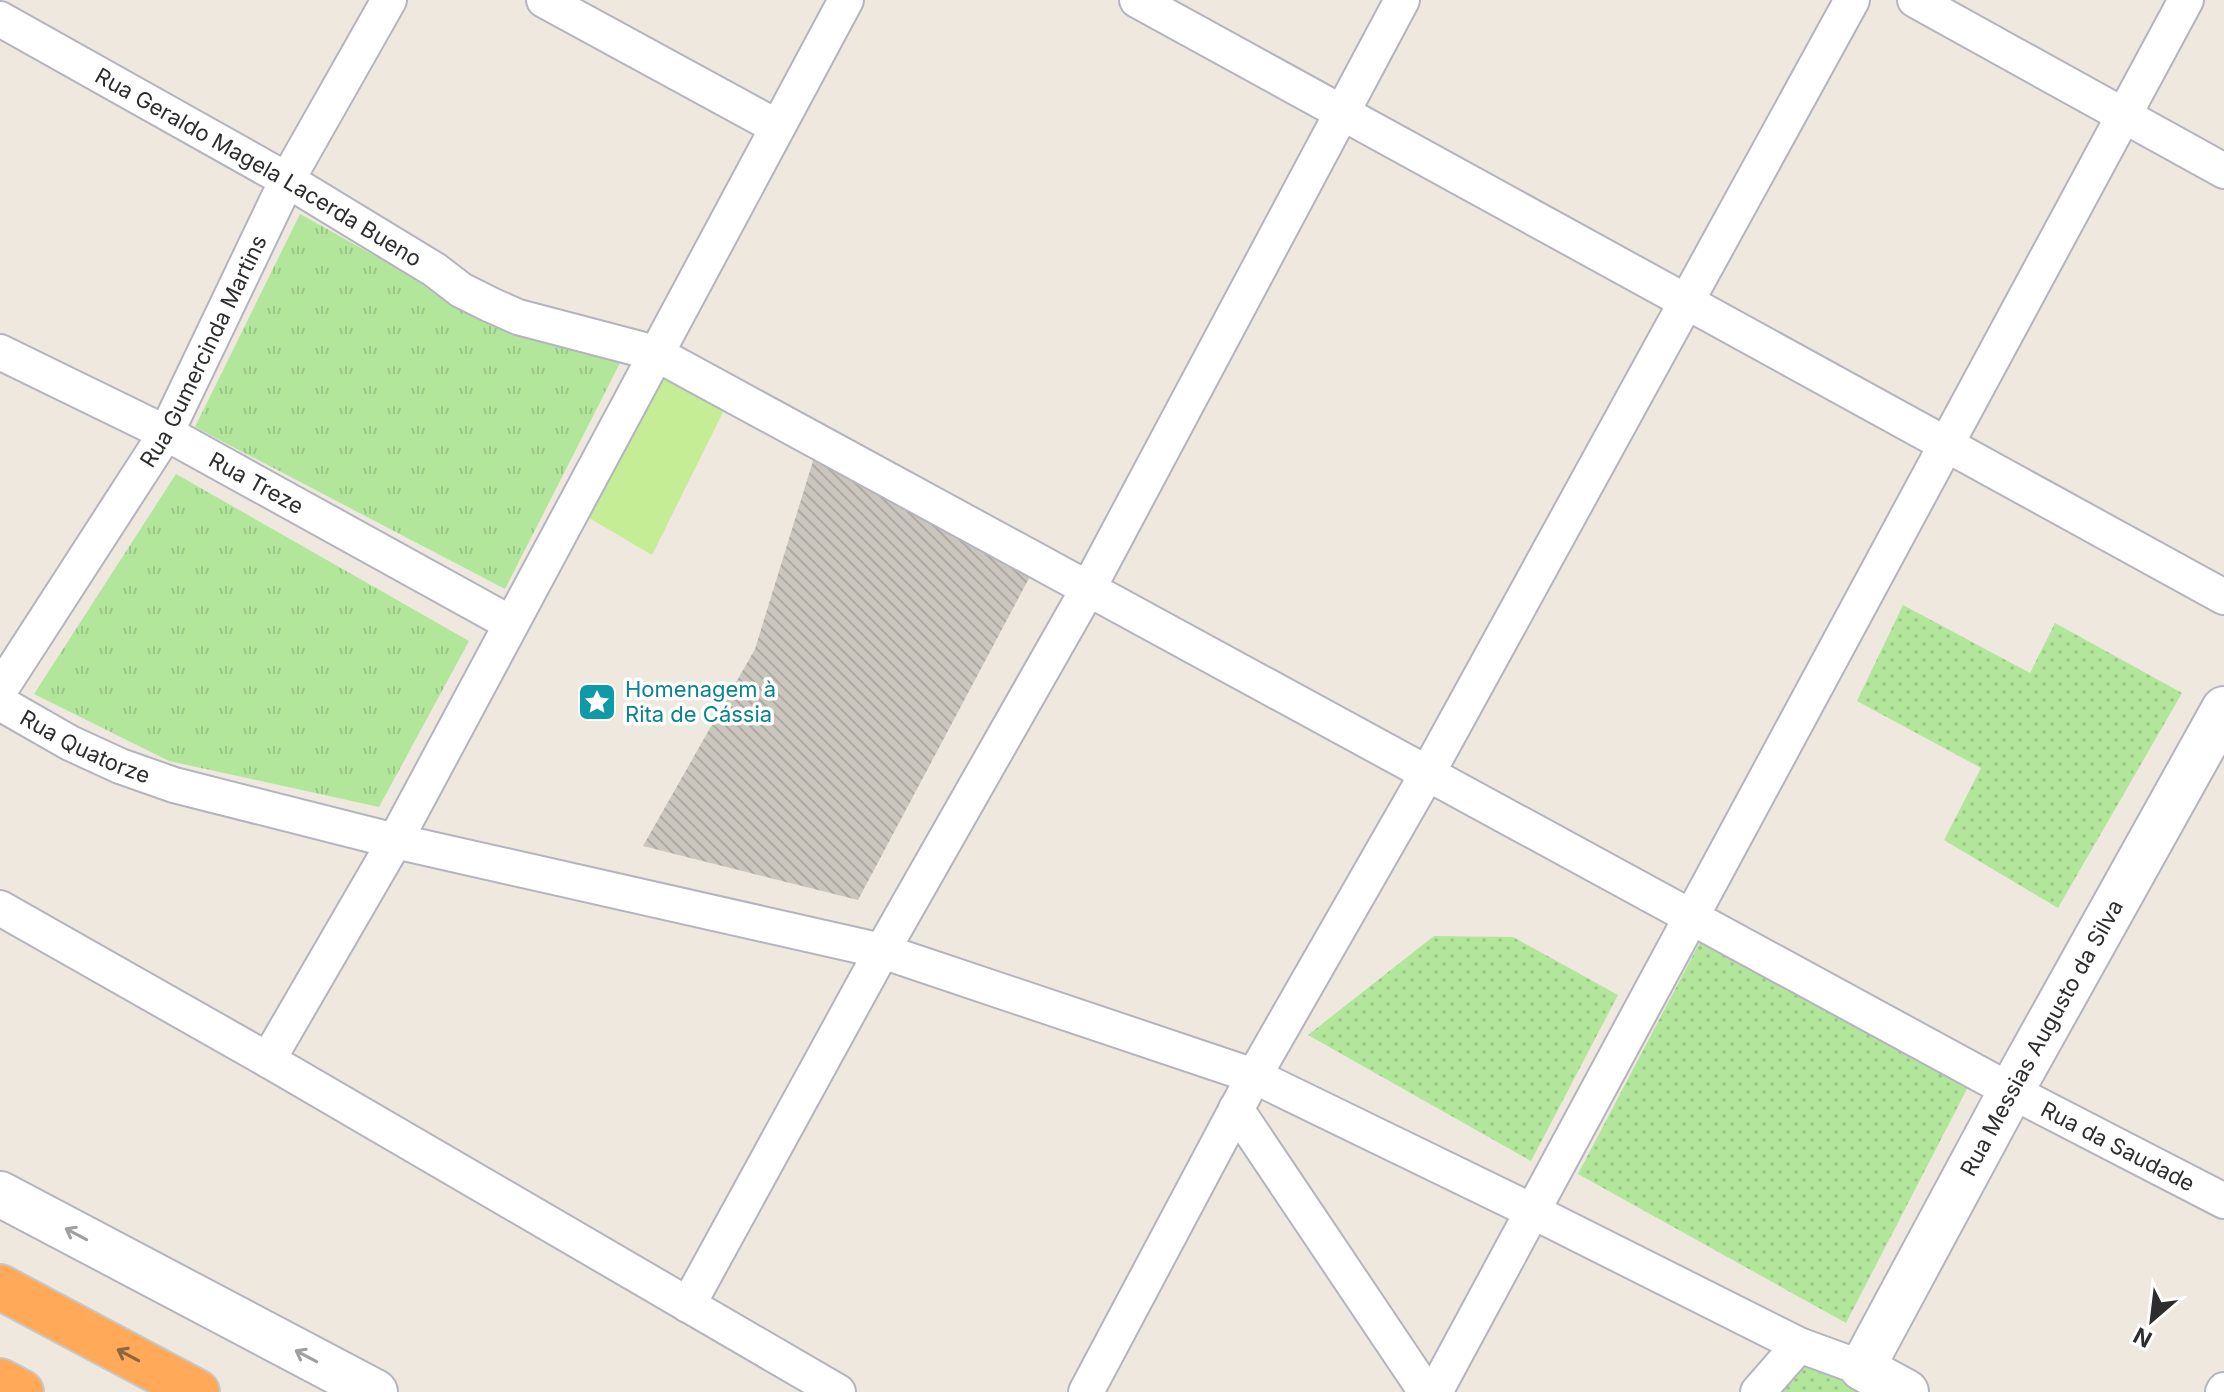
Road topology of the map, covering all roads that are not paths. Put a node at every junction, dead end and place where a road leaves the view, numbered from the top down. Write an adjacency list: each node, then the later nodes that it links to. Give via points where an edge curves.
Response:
1 (389, 0): 14 (street, Rua Gumercinda Martins)
2 (544, 0): 12 (street)
3 (846, 0): 12 (street)
4 (1137, 0): 10 (street)
5 (1402, 0): 10 (street)
6 (1852, 0): 15 (street)
7 (1915, 0): 11 (street)
8 (2186, 0): 11 (street)
9 (0, 19): 14 (street, Rua Geraldo Magela Lacerda Bueno)
10 (1342, 113): 15 (street); 20 (street)
11 (2123, 116): 13 (street); 19 (street)
12 (777, 127): 17 (street)
13 (2224, 171)
14 (287, 180): 17 (street, Rua Geraldo Magela Lacerda Bueno, via 461,290 518,317); 18 (street, Rua Gumercinda Martins)
15 (1686, 302): 19 (street); 26 (street)
16 (0, 352): 18 (street, Rua Treze)
17 (655, 353): 20 (street, Rua Geraldo Magela Lacerda Bueno); 22 (street)
18 (166, 433): 22 (street, Rua Treze); 23 (street, Rua Gumercinda Martins)
19 (1946, 445): 21 (street); 29 (street)
20 (1088, 589): 26 (street, Rua Geraldo Magela Lacerda Bueno); 30 (street)
21 (2224, 597)
22 (510, 623): 27 (street)
23 (0, 690)
24 (0, 703): 27 (street, Rua Quatorze, via 70,743 174,785)
25 (2224, 709): 33 (street, Rua Messias Augusto da Silva)
26 (1427, 774): 29 (street, Rua da Saudade); 32 (street)
27 (395, 841): 30 (street, Rua Quatorze); 31 (street)
28 (0, 908): 31 (street)
29 (1691, 917): 33 (street, Rua da Saudade); 37 (street)
30 (882, 951): 32 (street, Rua Quatorze); 39 (street)
31 (268, 1060): 39 (street)
32 (1254, 1076): 34 (street); 37 (street, Rua Quatorze)
33 (2011, 1091): 36 (street, Rua da Saudade); 41 (street, Rua Messias Augusto da Silva)
34 (1236, 1109): 47 (street); 48 (street)
35 (0, 1194): 45 (street, one-way to 35)
36 (2224, 1201)
37 (1532, 1211): 40 (street, Rua Quatorze); 49 (street)
38 (0, 1287): 44 (highway, one-way to 38)
39 (688, 1305): 46 (street)
40 (1799, 1345): 41 (street, Rua Quatorze); 50 (street)
41 (1862, 1368): 51 (street)
42 (0, 1381): 43 (highway)
43 (21, 1392)
44 (197, 1392)
45 (375, 1392)
46 (838, 1392)
47 (1086, 1392)
48 (1426, 1392)
49 (1435, 1392)
50 (1758, 1392)
51 (1906, 1392)

